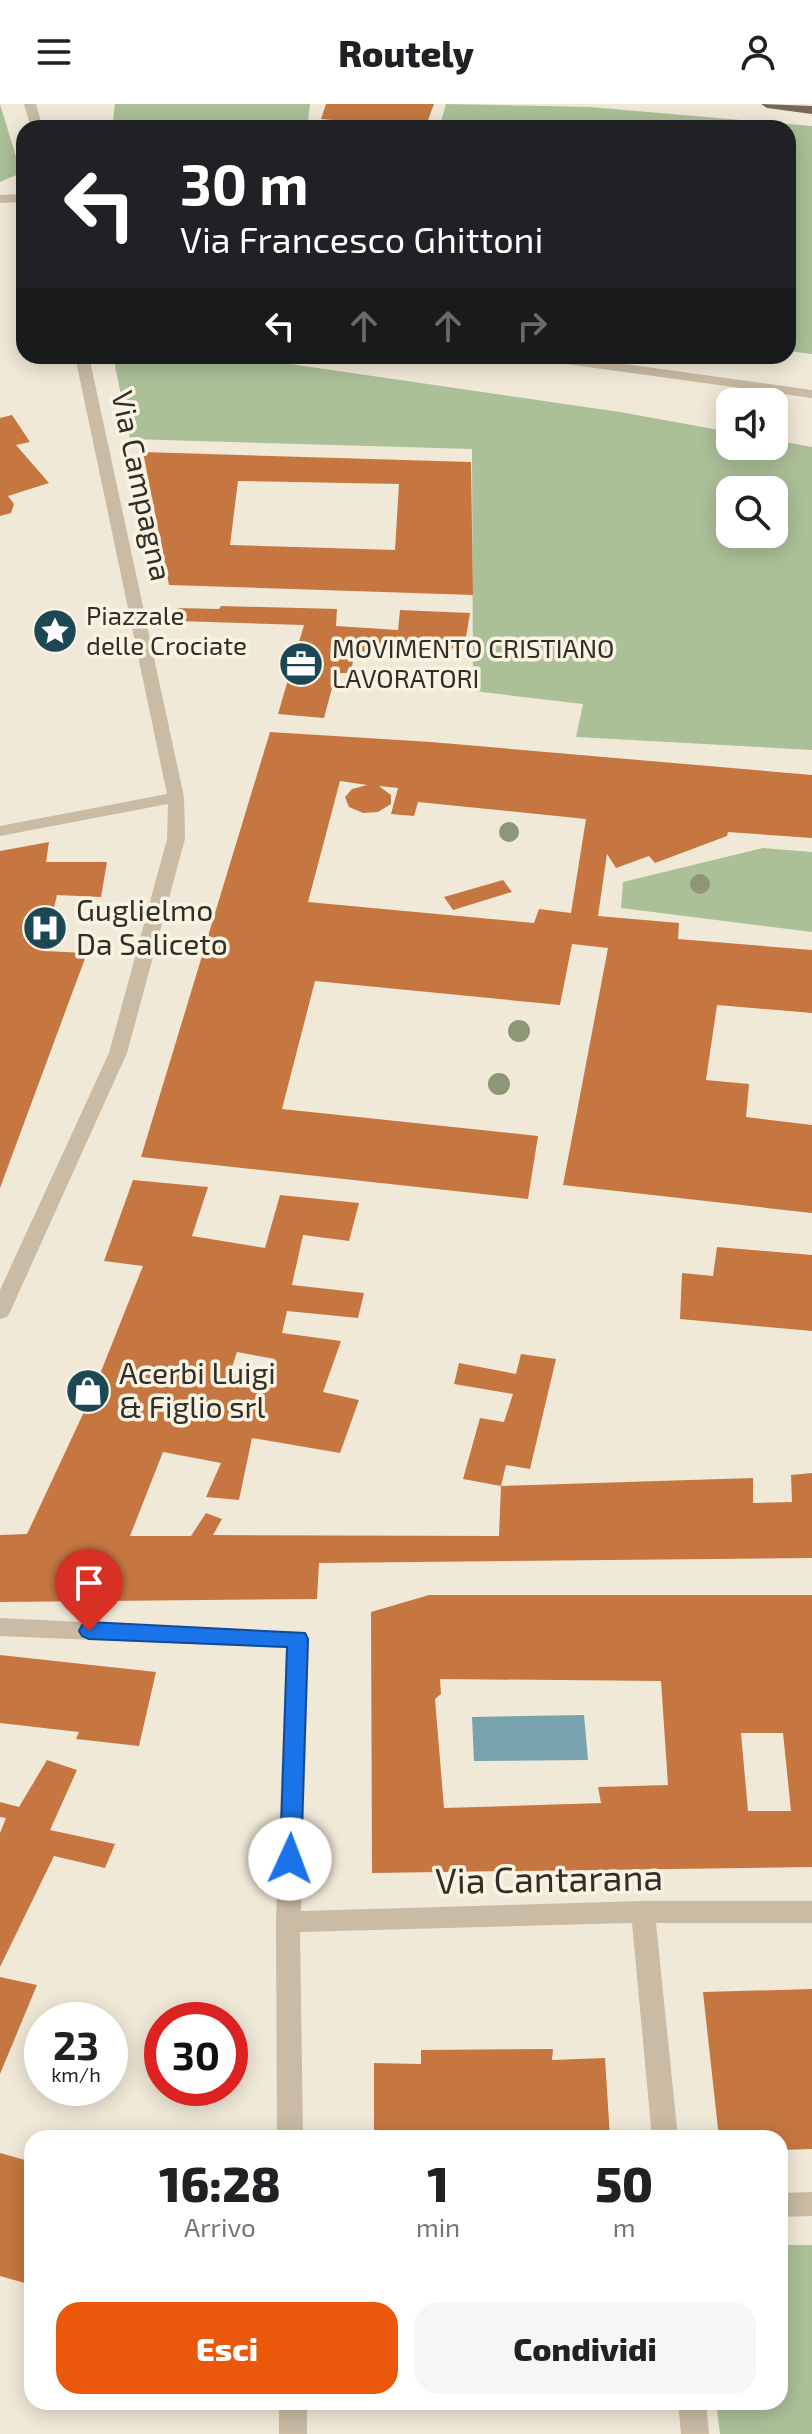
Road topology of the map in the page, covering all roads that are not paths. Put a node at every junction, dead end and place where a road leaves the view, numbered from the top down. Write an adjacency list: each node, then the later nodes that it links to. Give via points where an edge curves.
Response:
1 (47, 104): 4 (street)
2 (767, 104): 3 (main road)
3 (812, 110)
4 (34, 116)
5 (84, 364): 8 (street, Via Campagna)
6 (595, 364): 7 (street)
7 (812, 394)
8 (176, 797): 9 (street); 10 (street, Via Campagna, via 176,839 118,1053)
9 (0, 831)
10 (0, 1312)
11 (0, 1627): 14 (street, via 298,1639)
12 (643, 1912): 13 (street, Via Cantarana); 14 (street, Via Cantarana); 16 (street)
13 (812, 1912)
14 (288, 1922): 15 (street)
15 (290, 2130)
16 (664, 2130)
17 (812, 2204): 18 (street)
18 (788, 2205)
19 (293, 2410): 21 (street)
20 (693, 2410): 22 (street)
21 (293, 2434)
22 (695, 2434)

